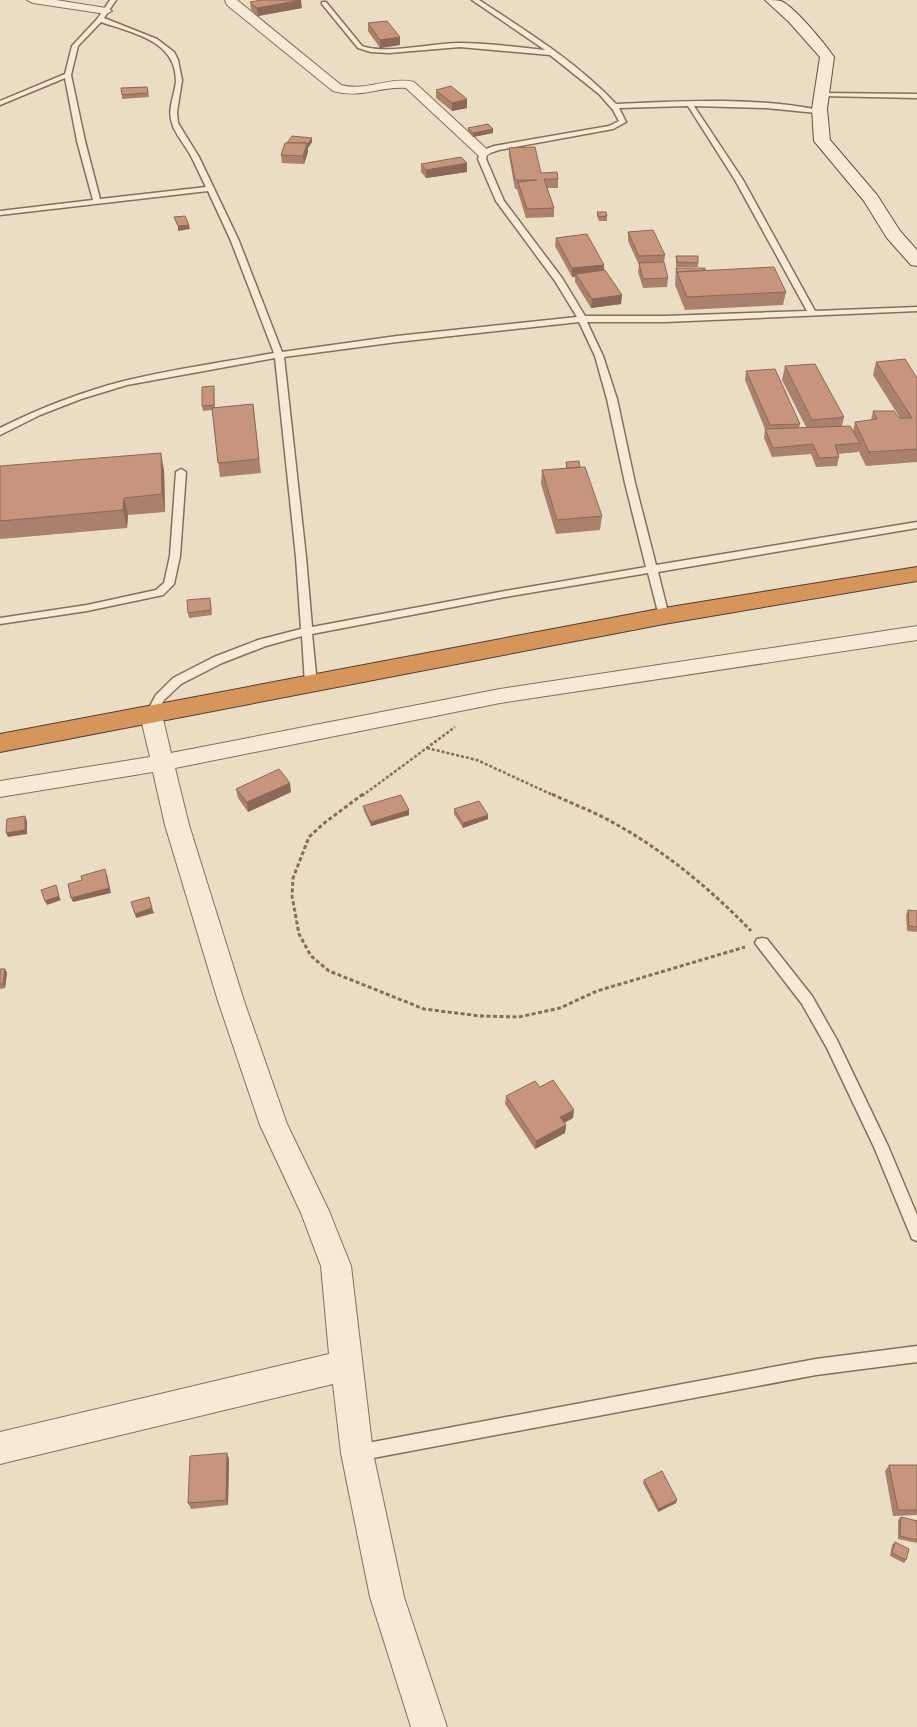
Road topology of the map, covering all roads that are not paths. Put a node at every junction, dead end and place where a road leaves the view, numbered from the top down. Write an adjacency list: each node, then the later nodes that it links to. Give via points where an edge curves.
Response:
1 (33, 0): 7 (street)
2 (113, 0): 7 (lane)
3 (231, 0): 16 (street, via 336,88 352,91 410,85)
4 (475, 0): 8 (lane)
5 (772, 0): 10 (street, via 809,34 827,57)
6 (324, 4): 8 (lane, via 365,49 384,51 442,44 485,44)
7 (103, 15): 9 (lane, via 75,46); 17 (lane, via 165,46 176,60 175,123)
8 (554, 54): 14 (lane)
9 (68, 75): 13 (lane); 18 (lane)
10 (822, 94): 11 (lane); 15 (street)
11 (917, 96)
12 (689, 103): 14 (lane); 15 (lane, via 773,105); 22 (lane, via 739,180)
13 (0, 104)
14 (615, 106): 16 (lane, via 623,122 611,128)
15 (817, 112): 20 (street, via 822,141)
16 (484, 153): 23 (lane, via 482,159 500,201 560,280)
17 (210, 189): 18 (lane); 24 (lane, via 235,241)
18 (97, 202): 19 (lane)
19 (0, 213)
20 (917, 261)
21 (917, 308): 22 (lane)
22 (813, 314): 23 (lane, via 665,320)
23 (582, 319): 24 (lane); 28 (lane, via 599,356 612,399)
24 (279, 355): 25 (lane, via 126,383 45,410); 32 (lane)
25 (0, 432)
26 (181, 472): 31 (lane, via 175,556 169,584 159,593)
27 (917, 525): 28 (lane)
28 (652, 570): 30 (lane); 32 (lane)
29 (917, 574): 30 (highway)
30 (664, 616): 34 (highway)
31 (0, 621)
32 (307, 631): 34 (lane); 35 (lane, via 227,657 177,681 160,698)
33 (917, 633): 37 (street, via 500,696)
34 (311, 684): 35 (highway)
35 (151, 715): 36 (highway); 37 (street)
36 (0, 743)
37 (162, 763): 38 (street); 42 (street, via 177,825 230,1001 274,1126 315,1211 336,1266)
38 (0, 789)
39 (762, 943): 40 (lane, via 807,1000 832,1044 881,1146)
40 (917, 1234)
41 (917, 1354): 44 (lane, via 816,1367)
42 (346, 1365): 43 (street); 44 (street)
43 (0, 1448)
44 (357, 1453): 45 (street, via 387,1598)
45 (429, 1727)

